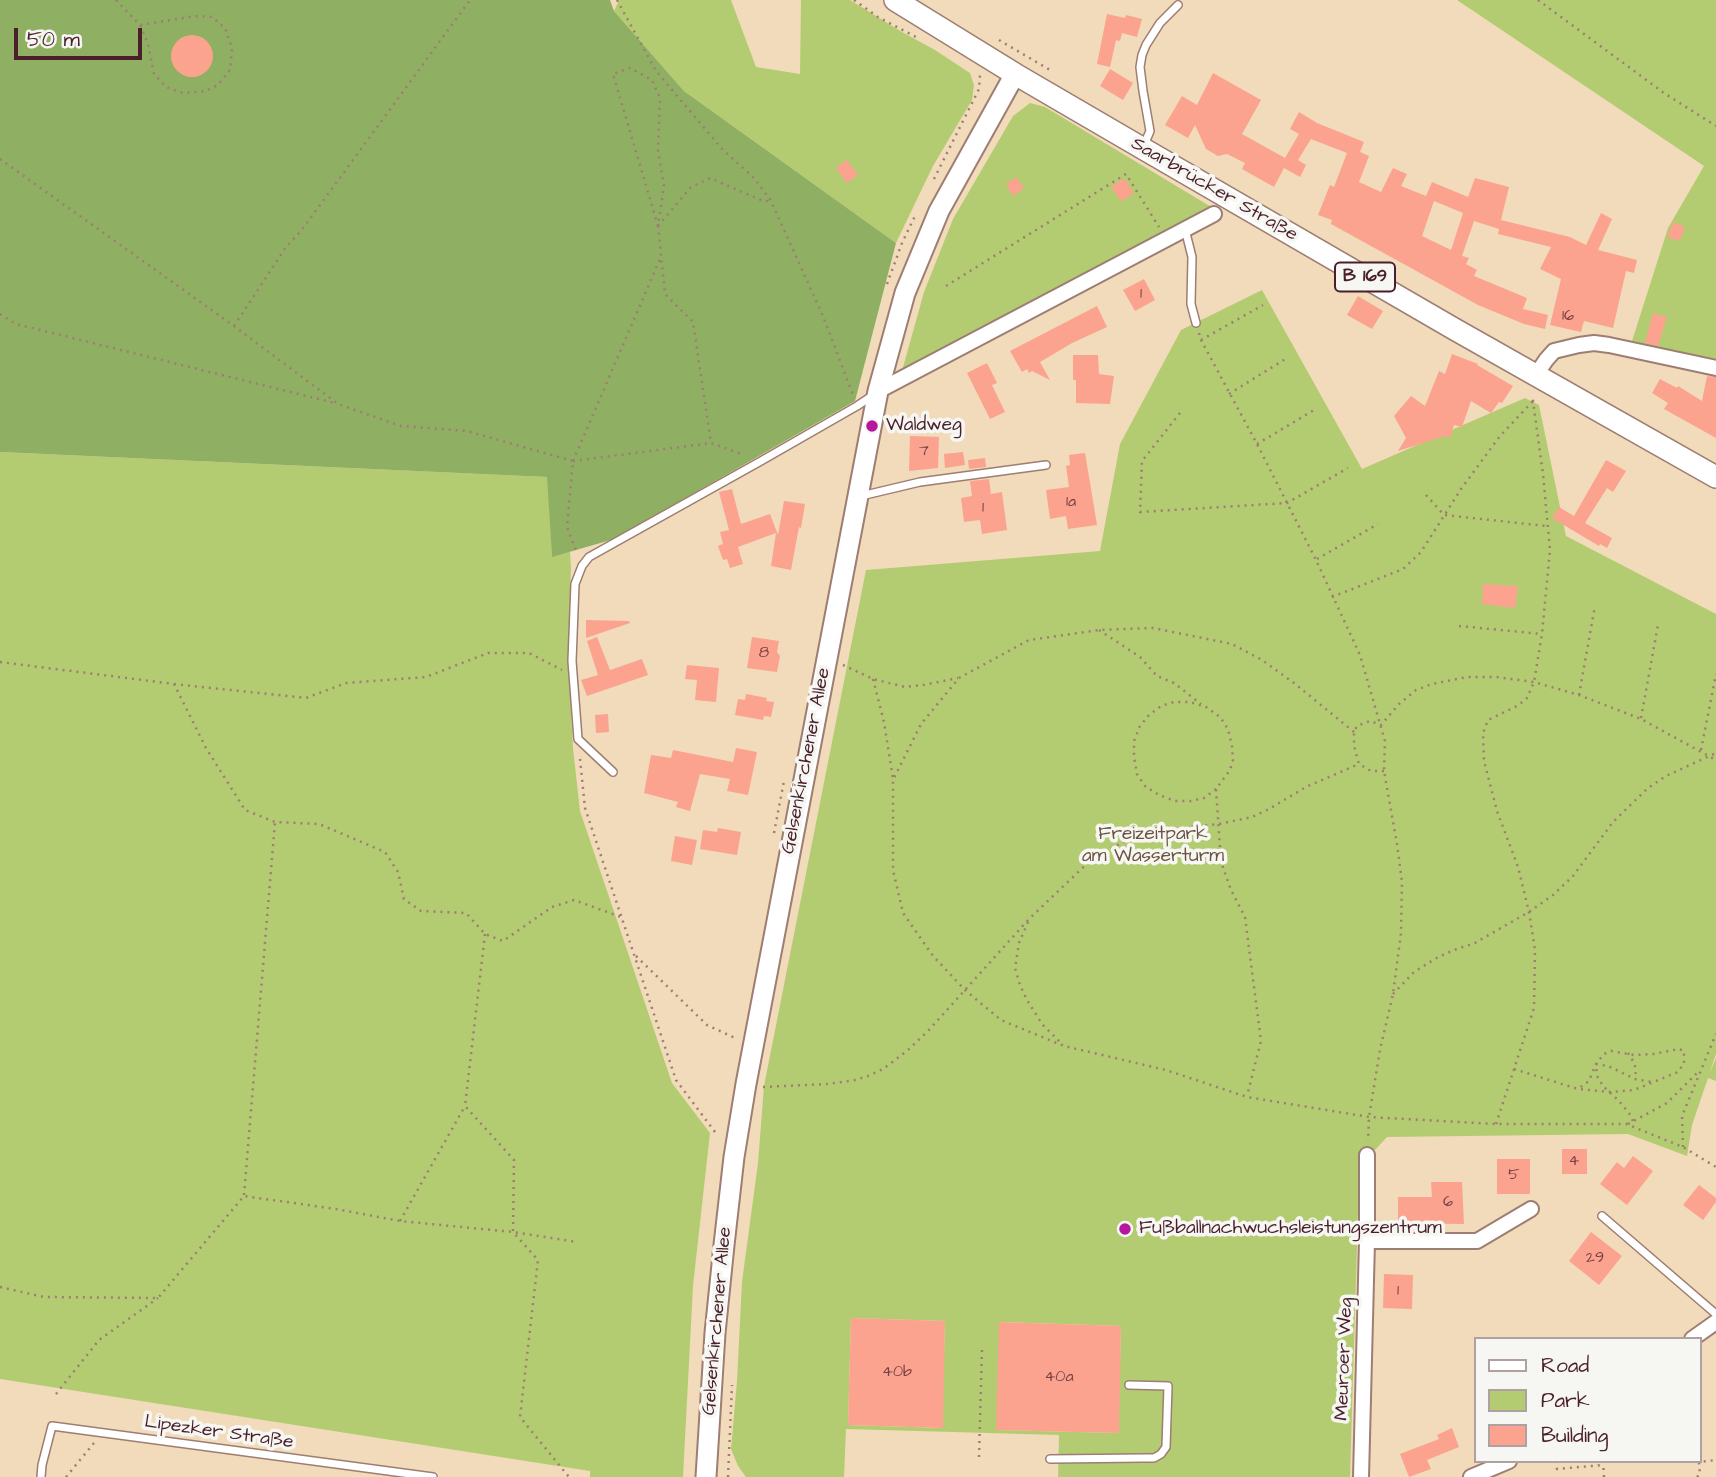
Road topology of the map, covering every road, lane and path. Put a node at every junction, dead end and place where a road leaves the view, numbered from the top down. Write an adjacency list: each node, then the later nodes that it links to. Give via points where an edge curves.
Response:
1 (116, 0): 7 (path)
2 (470, 0): 22 (path, via 286,247)
3 (617, 0): 12 (path, via 656,71)
4 (895, 0): 8 (main road, Saarbrücker Straße / B 169)
5 (1538, 0): 9 (path)
6 (1178, 5): 10 (lane, via 1160,23 1142,55 1150,131)
7 (140, 25): 7 (path, via 212,17 225,28 232,48 230,70 206,91 183,93 166,87 154,74)
8 (1015, 74): 10 (main road, Saarbrücker Straße / B 169); 27 (main road, Gelsenkirchener Allee, via 939,211 905,293)
9 (1716, 126)
10 (1142, 148): 26 (main road, Saarbrücker Straße / B 169)
11 (0, 159): 22 (path)
12 (771, 201): 14 (path, via 710,178 691,187); 31 (path)
13 (1214, 214): 15 (street)
14 (658, 226): 14 (path, via 613,74 630,68 652,80 660,98 658,150 664,186); 17 (path)
15 (1185, 229): 16 (street); 21 (lane, via 1192,257 1191,304)
16 (1167, 238): 18 (path, via 1126,174); 27 (street)
17 (661, 256): 34 (path, via 665,293 693,322); 36 (path)
18 (946, 286)
19 (1263, 305): 23 (path)
20 (0, 314): 30 (path, via 16,324)
21 (1196, 323): 23 (path)
22 (234, 326): 30 (path)
23 (1200, 340): 28 (path)
24 (1287, 359): 28 (path)
25 (1716, 368): 26 (street, via 1594,343 1555,351)
26 (1535, 384): 29 (path); 40 (main road, Saarbrücker Straße / B 169)
27 (878, 391): 31 (lane); 42 (main road, Gelsenkirchener Allee)
28 (1229, 394): 35 (path)
29 (1533, 401): 44 (path, via 1500,436); 46 (path)
30 (338, 404): 36 (path, via 401,426 467,431)
31 (857, 407): 37 (lane)
32 (1314, 410): 35 (path)
33 (1180, 413): 43 (path, via 1142,461 1140,512)
34 (711, 443): 36 (path); 37 (path)
35 (1257, 444): 43 (path)
36 (573, 461): 48 (path, via 566,527)
37 (761, 461): 48 (lane, via 589,557)
38 (1046, 464): 42 (lane, via 920,482)
39 (1348, 468): 43 (path)
40 (1716, 477)
41 (1426, 495): 44 (path)
42 (857, 497): 134 (main road, Gelsenkirchener Allee, via 734,1157 716,1321)
43 (1287, 503): 47 (path)
44 (1444, 515): 46 (path); 49 (path, via 1421,552 1403,569)
45 (1378, 524): 47 (path)
46 (1548, 527): 54 (path)
47 (1316, 560): 49 (path)
48 (582, 566): 58 (lane, via 575,583)
49 (1332, 597): 66 (path, via 1360,655)
50 (1595, 606): 63 (path)
51 (1658, 625): 65 (path)
52 (1459, 626): 54 (path)
53 (1099, 630): 59 (path, via 1029,640); 64 (path); 67 (path, via 1153,628 1232,644 1262,660)
54 (1542, 634): 61 (path)
55 (0, 662): 62 (path)
56 (843, 665): 60 (path)
57 (1716, 674): 69 (path)
58 (574, 677): 62 (path, via 529,653 488,653 426,677 346,683 306,698); 68 (lane)
59 (959, 678): 60 (path, via 905,687); 75 (path, via 921,724)
60 (873, 679): 75 (path)
61 (1534, 682): 63 (path); 66 (path, via 1467,677 1432,684 1416,690); 79 (path, via 1527,698 1488,720 1483,733 1484,761)
62 (174, 684): 77 (path, via 206,748 245,810)
63 (1579, 695): 65 (path)
64 (1204, 706): 76 (path, via 1224,723 1233,746 1230,770); 76 (path, via 1174,702 1161,706 1140,726 1133,757 1145,786 1159,795 1191,801)
65 (1641, 719): 69 (path)
66 (1381, 725): 67 (path, via 1370,721); 73 (path)
67 (1354, 732): 72 (path)
68 (578, 738): 74 (lane); 80 (path, via 585,808)
69 (1701, 751): 70 (path)
70 (1710, 756): 71 (path); 79 (path, via 1648,788 1613,822 1573,876)
71 (1716, 756)
72 (1359, 764): 73 (path, via 1371,771); 78 (path, via 1306,786 1252,817)
73 (1384, 771): 85 (path, via 1402,882)
74 (613, 772)
75 (893, 780): 84 (path, via 892,870 903,913 933,956)
76 (1216, 789): 78 (path)
77 (275, 822): 82 (path, via 319,824 385,852 398,872 404,898 421,911 466,913); 108 (path)
78 (1219, 824): 81 (path, via 1147,834 1094,856); 98 (path, via 1221,862 1245,917 1261,1041)
79 (1529, 912): 85 (path, via 1473,944 1438,957 1414,972); 92 (path, via 1535,950 1534,1008)
80 (621, 917): 82 (path, via 574,900 552,907 503,941); 83 (path)
81 (1029, 919): 84 (path); 88 (path, via 1015,968 1042,1024)
82 (485, 933): 99 (path)
83 (634, 954): 87 (path, via 707,1025); 104 (path, via 676,1080)
84 (965, 990): 88 (path, via 1001,1020); 95 (path, via 908,1051 883,1069 855,1080)
85 (1393, 994): 100 (path)
86 (1716, 1034): 91 (path)
87 (736, 1038)
88 (1064, 1046): 98 (path, via 1166,1070)
89 (1628, 1053): 90 (path, via 1611,1051); 93 (path, via 1636,1069); 94 (path, via 1684,1051 1678,1072)
90 (1596, 1064): 93 (path); 96 (path, via 1589,1081); 97 (path, via 1597,1076)
91 (1702, 1067): 101 (path, via 1667,1103); 105 (path, via 1682,1116)
92 (1514, 1069): 96 (path); 102 (path)
93 (1635, 1079): 94 (path)
94 (1654, 1083): 97 (path)
95 (760, 1087)
96 (1578, 1089): 97 (path)
97 (1611, 1092): 101 (path)
98 (1247, 1097): 100 (path)
99 (465, 1106): 111 (path); 112 (path, via 514,1160)
100 (1368, 1117): 102 (path); 106 (path)
101 (1633, 1121): 103 (path)
102 (1496, 1124): 103 (path)
103 (1626, 1125): 105 (path)
104 (719, 1136)
105 (1683, 1147): 107 (path)
106 (1367, 1155): 113 (street, Meuroer Weg)
107 (1716, 1167)
108 (244, 1196): 111 (path); 116 (path)
109 (1531, 1209): 113 (street, via 1476,1241)
110 (1602, 1216): 117 (lane)
111 (400, 1221): 112 (path)
112 (513, 1232): 114 (path); 133 (path, via 538,1260 520,1417)
113 (1367, 1241): 136 (street, Meuroer Weg)
114 (577, 1242)
115 (0, 1287): 116 (path, via 44,1297)
116 (158, 1298): 123 (path, via 99,1340)
117 (1716, 1314)
118 (1716, 1322): 119 (street)
119 (1695, 1337)
120 (982, 1349): 125 (path)
121 (732, 1380): 135 (path)
122 (1129, 1385): 126 (lane, via 1168,1385 1166,1447 1161,1454 1154,1458)
123 (56, 1394)
124 (94, 1443): 131 (path)
125 (979, 1457)
126 (1050, 1459)
127 (1504, 1463): 137 (street)
128 (1556, 1463): 129 (path, via 1557,1469)
129 (1603, 1463): 138 (path)
130 (41, 1477): 132 (lane, Lipezker Straße, via 52,1426)
131 (65, 1477)
132 (433, 1477)
133 (569, 1477)
134 (706, 1477)
135 (728, 1477)
136 (1361, 1477)
137 (1471, 1477)
138 (1604, 1477)

